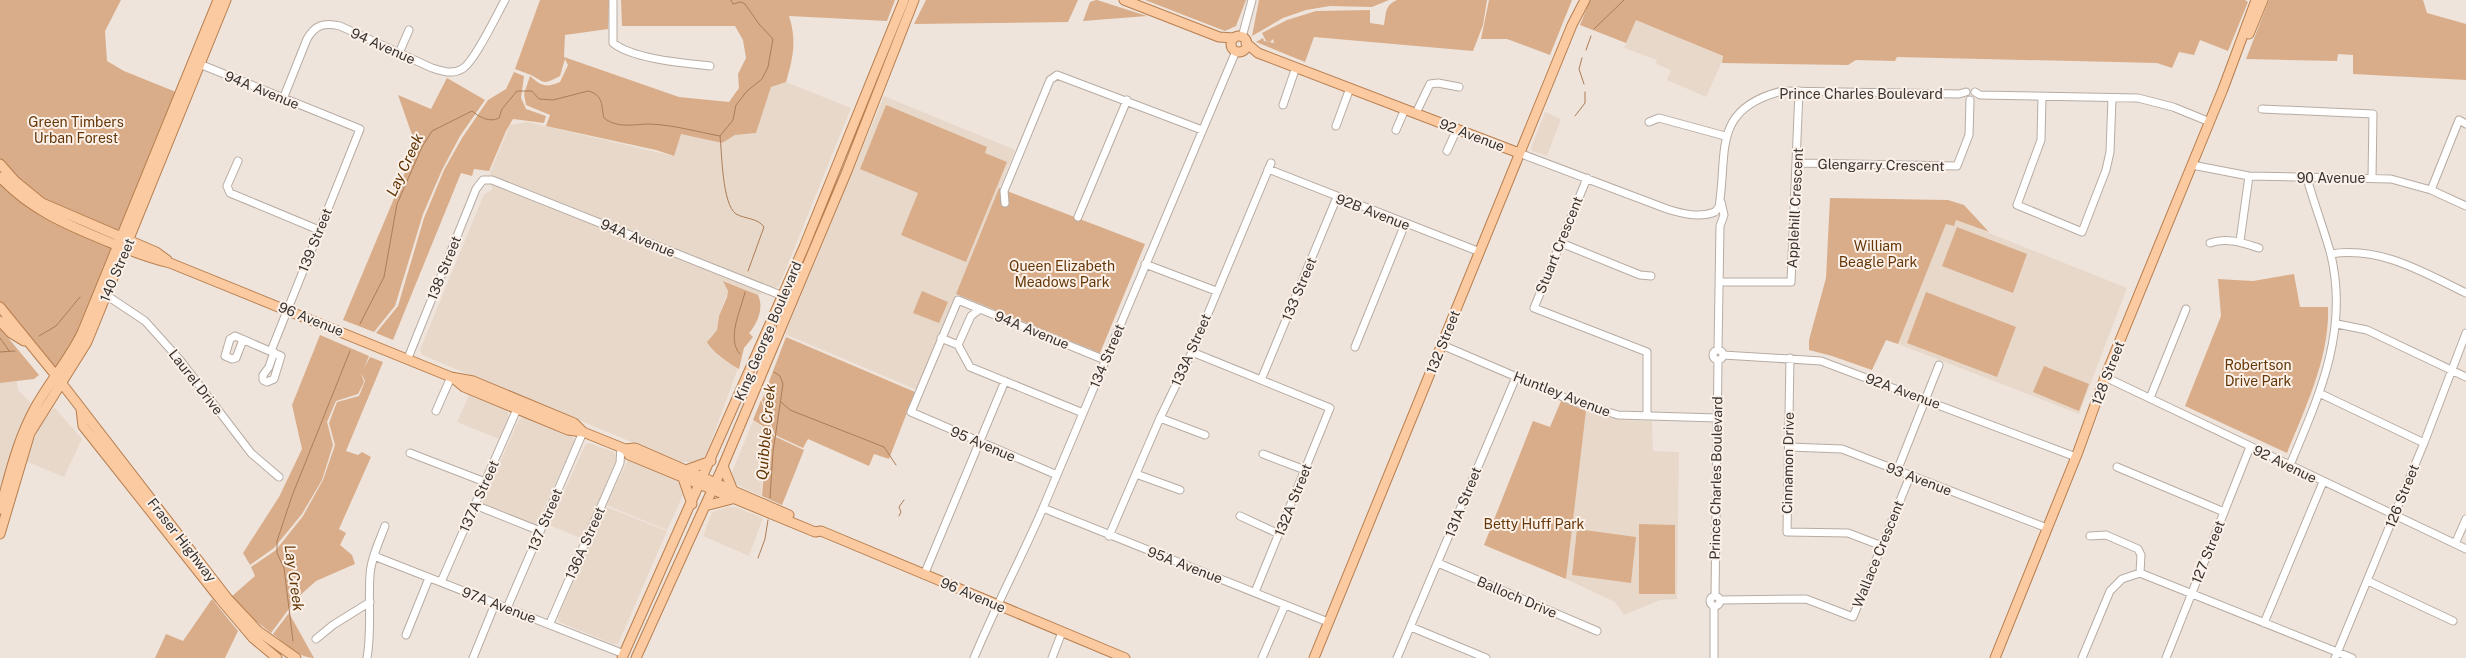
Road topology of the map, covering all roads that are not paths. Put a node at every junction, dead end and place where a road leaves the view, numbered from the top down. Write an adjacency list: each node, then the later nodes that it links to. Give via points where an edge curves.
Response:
1 (218, 0): 17 (main road, 140 Street)
2 (226, 0): 17 (main road, 140 Street)
3 (504, 0): 16 (street, 94 Avenue, via 464,69 447,72)
4 (613, 0): 18 (street, via 613,43 621,49 678,63)
5 (904, 0): 76 (main road, King George Boulevard)
6 (914, 0): 77 (main road, King George Boulevard)
7 (1124, 0): 15 (main road, 92 Avenue)
8 (1252, 0): 15 (street, 134 Street)
9 (1579, 0): 13 (main road, 132 Street)
10 (1585, 0): 13 (main road, 132 Street)
11 (2256, 0): 22 (main road, 128 Street)
12 (2263, 0): 22 (main road, 128 Street)
13 (1572, 25): 43 (main road, 132 Street)
14 (409, 30): 16 (street)
15 (1239, 44): 19 (main road, 92 Avenue); 39 (street, 134 Street)
16 (399, 54): 27 (street, 94 Avenue, via 329,23 312,30)
17 (196, 63): 27 (street, 94A Avenue); 64 (main road, 140 Street)
18 (710, 66)
19 (1296, 67): 21 (main road, 92 Avenue); 29 (street)
20 (1460, 87): 32 (street, via 1430,84)
21 (1350, 88): 30 (main road, 92 Avenue); 36 (street)
22 (2223, 89): 34 (main road, 128 Street)
23 (1799, 91): 24 (street, Prince Charles Boulevard); 41 (street, Prince Charles Boulevard, via 1774,93 1753,103 1736,119); 45 (street, Applehill Crescent)
24 (1970, 95): 25 (street, Prince Charles Boulevard); 45 (street, Glengarry Crescent, via 1969,135 1957,166)
25 (2042, 97): 26 (street, Prince Charles Boulevard); 26 (street, via 2041,140 2017,205 2082,232 2106,170)
26 (2112, 98): 34 (street, Prince Charles Boulevard, via 2138,98 2164,104)
27 (283, 99): 37 (street, 94A Avenue)
28 (1127, 100): 39 (street); 57 (street, via 1057,75 1050,80 1004,191); 59 (street)
29 (1283, 105)
30 (1405, 109): 32 (main road, 92 Avenue); 40 (street)
31 (2262, 109): 53 (street, via 2376,112)
32 (1416, 113): 38 (main road, 92 Avenue)
33 (1649, 122): 41 (street, via 1659,118)
34 (2210, 122): 47 (main road, 128 Street)
35 (2466, 124): 55 (street, via 2459,120)
36 (1336, 126)
37 (360, 129): 62 (street, 139 Street)
38 (1457, 129): 42 (street); 43 (main road, 92 Avenue)
39 (1202, 130): 70 (street, 134 Street)
40 (1396, 130)
41 (1725, 136): 60 (street, Prince Charles Boulevard)
42 (1447, 151)
43 (1519, 153): 51 (street, 92 Avenue); 68 (main road, 132 Street)
44 (238, 161): 62 (street, via 227,186 230,193)
45 (1797, 163): 72 (street, Applehill Crescent, via 1791,282)
46 (0, 164): 64 (main road, 96 Avenue, via 42,203)
47 (2192, 165): 49 (street, 90 Avenue); 101 (main road, 128 Street)
48 (1270, 166): 56 (street, 92B Avenue); 73 (street, 133A Street)
49 (2249, 176): 52 (street, 90 Avenue); 63 (street)
50 (0, 177): 64 (main road, 96 Avenue, via 38,210 65,224)
51 (1587, 178): 60 (street, 92 Avenue, via 1668,209); 65 (street, Stuart Crescent)
52 (2307, 178): 53 (street, 90 Avenue); 69 (street)
53 (2372, 178): 55 (street, 90 Avenue, via 2391,179)
54 (483, 180): 76 (street, 94A Avenue, via 492,180); 93 (street, 138 Street, via 476,189)
55 (2431, 190): 58 (street, 90 Avenue)
56 (1337, 197): 61 (street, 92B Avenue); 103 (street, 133 Street)
57 (1005, 203)
58 (2466, 206)
59 (1078, 217)
60 (1718, 217): 72 (street, Prince Charles Boulevard)
61 (1405, 224): 68 (street, 92B Avenue); 88 (street)
62 (319, 230): 79 (street, 139 Street)
63 (2240, 242): 66 (street, via 2219,240); 67 (street)
64 (124, 243): 75 (main road, 140 Street); 79 (main road, 96 Avenue, via 149,258 170,263); 102 (main road, 140 Street)
65 (1561, 243): 71 (street, via 1640,275); 114 (street, Stuart Crescent, via 1534,308 1647,352)
66 (2210, 243)
67 (2259, 248)
68 (1480, 252): 89 (main road, 132 Street)
69 (2330, 254): 74 (street, via 2356,252 2386,257); 83 (street)
70 (1145, 264): 73 (street); 95 (street, 134 Street)
71 (1651, 276)
72 (1719, 282): 92 (street, Prince Charles Boulevard)
73 (1216, 291): 91 (street, 133A Street)
74 (2466, 293)
75 (106, 295): 102 (main road, 140 Street, via 82,352); 139 (street, Laurel Drive, via 145,321 180,360 251,453)
76 (784, 296): 77 (street, 94A Avenue); 119 (main road, King George Boulevard)
77 (793, 300): 130 (main road, King George Boulevard)
78 (0, 307): 90 (main road, Fraser Highway)
79 (287, 309): 86 (street, 139 Street, via 273,352); 93 (main road, 96 Avenue)
80 (980, 309): 85 (street, 94A Avenue, via 958,300); 87 (street, via 970,316); 95 (street, 94A Avenue)
81 (2186, 309): 107 (street)
82 (0, 320): 90 (main road, Fraser Highway, via 11,333)
83 (2337, 324): 97 (street, via 2367,330); 106 (street, via 2331,359)
84 (2466, 333): 97 (street, 126 Street)
85 (941, 338): 87 (street); 120 (street, 95 Avenue, via 911,412)
86 (243, 340)
87 (958, 345): 104 (street, via 970,367)
88 (1355, 346)
89 (1442, 346): 99 (street, Huntley Avenue); 180 (main road, 132 Street)
90 (35, 350): 102 (main road, Fraser Highway)
91 (1192, 352): 103 (street); 115 (street, 133A Street)
92 (1720, 355): 94 (street, 92A Avenue); 116 (street, Prince Charles Boulevard)
93 (408, 358): 98 (main road, 96 Avenue)
94 (1790, 358): 108 (street, 92A Avenue, via 1821,361); 122 (street, Cinnamon Drive)
95 (1106, 360): 113 (street, 134 Street)
96 (1939, 365): 108 (street)
97 (2452, 371): 100 (street); 121 (street, 126 Street)
98 (451, 377): 105 (main road, 96 Avenue); 109 (main road, 96 Avenue, via 473,381); 112 (street)
99 (1516, 377): 114 (street, Huntley Avenue, via 1594,409 1618,415); 165 (street, 131A Street)
100 (2466, 377)
101 (2105, 378): 107 (street, 92 Avenue); 127 (main road, 128 Street)
102 (58, 380): 110 (main road, Fraser Highway); 149 (main road, 140 Street, via 36,406 20,437); 157 (main road, 140 Street, via 30,433)
103 (1261, 380): 133 (street, 132A Street, via 1330,408)
104 (1005, 381): 113 (street); 120 (street)
105 (464, 387): 109 (main road, via 474,386 519,405); 111 (main road, 96 Avenue)
106 (2319, 393): 121 (street); 131 (street)
107 (2150, 398): 123 (street, 92 Avenue)
108 (1926, 399): 127 (street, 92A Avenue); 134 (street)
109 (524, 402): 117 (main road, 96 Avenue, via 574,423)
110 (81, 409): 190 (main road, Fraser Highway, via 83,426 225,606 253,638); 191 (main road, Fraser Highway, via 228,599 258,631)
111 (516, 409): 117 (main road, 96 Avenue, via 570,431); 140 (street, 137A Street)
112 (436, 411)
113 (1083, 413): 137 (street, 134 Street)
114 (1647, 416): 116 (street, Huntley Avenue)
115 (1160, 418): 118 (street); 136 (street, 133A Street)
116 (1717, 418): 173 (street, Prince Charles Boulevard)
117 (583, 432): 124 (main road, 96 Avenue); 156 (street, 137 Street)
118 (1205, 435)
119 (721, 438): 128 (main road, King George Boulevard); 142 (main road, via 721,453)
120 (979, 442): 137 (street, 95 Avenue); 167 (street)
121 (2424, 443): 152 (street, 126 Street)
122 (1788, 447): 134 (street, 93 Avenue, via 1842,449); 162 (street, Cinnamon Drive, via 1787,532 1848,534)
123 (2250, 447): 131 (street, 92 Avenue); 150 (street, 127 Street)
124 (625, 450): 129 (street, 136A Street); 129 (street, 136A Street); 135 (main road, 96 Avenue)
125 (410, 452): 140 (street)
126 (1263, 454): 133 (street)
127 (2076, 457): 155 (main road, 128 Street)
128 (711, 462): 135 (main road); 142 (main road, King George Boulevard)
129 (620, 463): 181 (street, 136A Street)
130 (723, 466): 142 (main road, King George Boulevard); 144 (main road)
131 (2290, 466): 141 (street, 92 Avenue)
132 (2118, 467): 150 (street)
133 (1305, 470): 158 (street, 132A Street)
134 (1897, 470): 138 (street, 93 Avenue)
135 (685, 474): 142 (main road, 96 Avenue); 145 (main road)
136 (1136, 474): 143 (street); 159 (street, 133A Street)
137 (1056, 475): 148 (street, 134 Street)
138 (1910, 476): 155 (street, 93 Avenue); 162 (street, Wallace Crescent)
139 (279, 477)
140 (485, 482): 146 (street, 137A Street)
141 (2323, 482): 152 (street, 92 Avenue); 182 (street)
142 (708, 484): 144 (main road, 96 Avenue); 145 (main road, King George Boulevard); 147 (main road, King George Boulevard)
143 (1180, 490)
144 (733, 495): 147 (main road); 167 (main road, 96 Avenue)
145 (692, 504): 189 (main road, King George Boulevard)
146 (475, 505): 156 (street); 170 (street, 137A Street)
147 (705, 506): 194 (main road, King George Boulevard)
148 (1043, 508): 159 (street, 95A Avenue); 177 (street, 134 Street)
149 (0, 509)
150 (2224, 512): 172 (street, 127 Street)
151 (1240, 516): 158 (street)
152 (2394, 516): 161 (street, 92 Avenue); 169 (street, 126 Street)
153 (2466, 518): 161 (street)
154 (385, 526): 164 (street)
155 (2047, 528): 203 (main road, 128 Street)
156 (540, 531): 178 (street, 137 Street)
157 (0, 534)
158 (1279, 534): 171 (street, 132A Street)
159 (1109, 536): 171 (street, 95A Avenue)
160 (2090, 536): 166 (street, via 2106,535 2138,549)
161 (2455, 544): 163 (street, 92 Avenue)
162 (1882, 546): 173 (street, Wallace Crescent, via 1853,617 1806,600)
163 (2466, 549)
164 (374, 556): 168 (street, 97A Avenue); 174 (street)
165 (1438, 563): 183 (street, 131A Street); 184 (street, Balloch Drive)
166 (2140, 573): 172 (street); 204 (street, via 2122,579 2110,591)
167 (924, 575): 177 (main road, 96 Avenue)
168 (430, 578): 170 (street, 97A Avenue); 186 (street)
169 (2368, 581): 179 (street); 188 (street, 126 Street)
170 (441, 582): 175 (street, 97A Avenue)
171 (1255, 592): 176 (street, 95A Avenue)
172 (2191, 593): 182 (street); 205 (street, 127 Street)
173 (1716, 600): 202 (street, Prince Charles Boulevard)
174 (370, 602): 187 (street); 192 (street)
175 (495, 604): 178 (street, 97A Avenue); 193 (street)
176 (1285, 605): 180 (street, 95A Avenue); 198 (street)
177 (998, 606): 185 (main road, 96 Avenue); 195 (street, 134 Street)
178 (507, 608): 181 (street, 97A Avenue)
179 (2452, 621)
180 (1328, 622): 199 (main road, 132 Street)
181 (550, 623): 189 (street, 97A Avenue)
182 (2264, 623): 188 (street)
183 (1411, 627): 200 (street, 131A Street); 201 (street)
184 (1597, 631)
185 (1062, 632): 196 (street); 197 (main road, 96 Avenue)
186 (406, 635)
187 (316, 639)
188 (2336, 655): 206 (street)
189 (624, 656)
190 (277, 658)
191 (296, 658)
192 (367, 658)
193 (473, 658)
194 (636, 658)
195 (974, 658)
196 (1052, 658)
197 (1125, 658)
198 (1262, 658)
199 (1314, 658)
200 (1397, 658)
201 (1486, 658)
202 (1714, 658)
203 (1995, 658)
204 (2082, 658)
205 (2166, 658)
206 (2352, 658)

